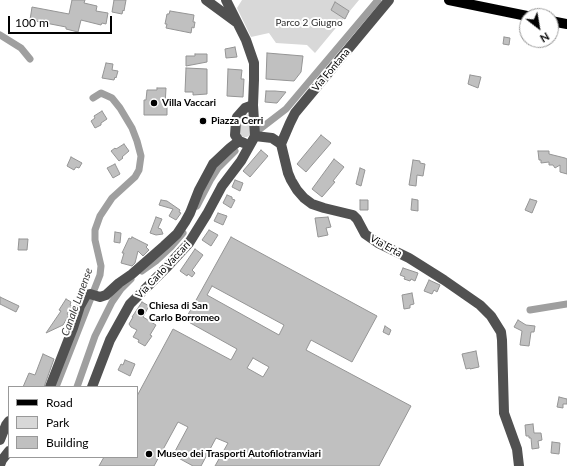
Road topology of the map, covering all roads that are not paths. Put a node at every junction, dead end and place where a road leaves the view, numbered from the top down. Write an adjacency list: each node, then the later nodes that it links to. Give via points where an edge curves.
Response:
1 (226, 0): 6 (street)
2 (389, 0): 10 (street, Via Fontana, via 295,113)
3 (449, 0): 5 (main road)
4 (209, 1): 6 (street)
5 (519, 14)
6 (238, 23): 7 (street, via 250,48 254,64)
7 (253, 106): 8 (street); 9 (street, via 245,108 237,117 236,135)
8 (255, 136): 10 (street, via 272,138); 11 (street, Via Carlo Vaccari)
9 (239, 140): 11 (street); 12 (street, via 213,164 177,234 109,293 102,296 86,295)
10 (281, 144): 18 (street, Via Erta, via 288,173 304,198 312,204 353,215 365,234 378,244 409,258 444,280 480,305 491,316 501,332 504,413 517,449)
11 (249, 147): 13 (street, Via Carlo Vaccari, via 222,186 189,243 130,304 110,340)
12 (50, 386)
13 (92, 386)
14 (8, 423): 15 (street)
15 (0, 440)
16 (8, 452): 17 (street)
17 (0, 465)
18 (519, 466)

